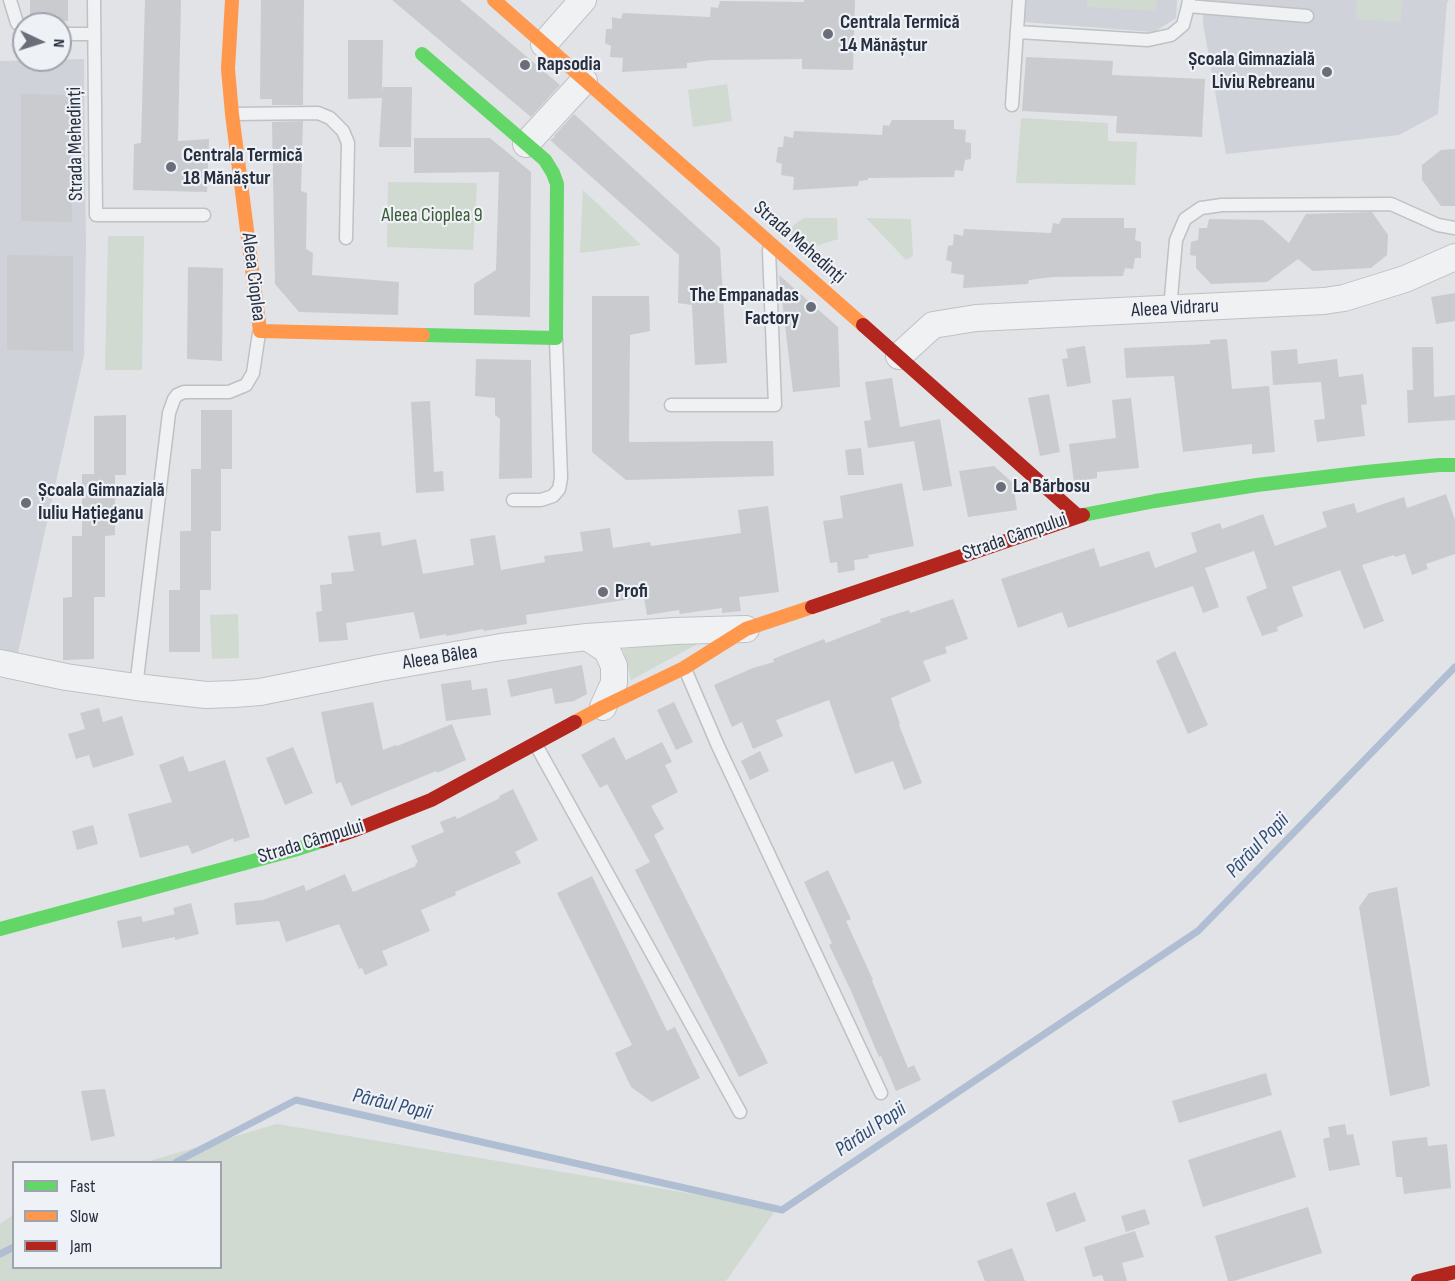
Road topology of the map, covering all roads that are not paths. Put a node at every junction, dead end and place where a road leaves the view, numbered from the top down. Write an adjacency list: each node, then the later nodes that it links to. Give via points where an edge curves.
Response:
1 (94, 0): 10 (lane, Strada Mehedinți)
2 (232, 0): 15 (street, Aleea Cioplea, via 228,69)
3 (494, 0): 11 (street, Strada Mehedinți)
4 (583, 0): 11 (street)
5 (1019, 0): 8 (lane)
6 (1189, 3): 7 (lane); 8 (lane, via 1183,25 1171,35 1148,40)
7 (1307, 16)
8 (1018, 32): 14 (lane)
9 (72, 34): 10 (lane)
10 (94, 34): 17 (lane, Strada Mehedinți, via 96,215)
11 (544, 44): 13 (street, Strada Mehedinți)
12 (422, 54): 16 (street)
13 (584, 81): 16 (street); 20 (street, Strada Mehedinți)
14 (1012, 105)
15 (231, 114): 19 (lane, via 318,113 343,131 348,143); 23 (street, Aleea Cioplea)
16 (526, 144): 24 (street, via 545,160 557,184)
17 (204, 214)
18 (1455, 228): 22 (lane, via 1438,225 1391,204 1201,208 1185,219 1176,240)
19 (346, 238)
20 (769, 242): 25 (street, Strada Mehedinți); 26 (lane, via 774,405)
21 (1455, 256): 22 (street, Aleea Vidraru, via 1405,279 1344,298)
22 (1170, 309): 25 (street, Aleea Vidraru, via 976,318 933,325)
23 (260, 331): 24 (street, Aleea Cioplea); 34 (lane, via 253,373 246,385 229,392 184,392 174,399 169,413)
24 (556, 338): 28 (lane, via 559,489 542,500)
25 (899, 356): 29 (street, Strada Mehedinți)
26 (671, 405)
27 (1455, 465): 29 (street, Strada Câmpului, via 1257,485)
28 (513, 500)
29 (1078, 516): 30 (street, Strada Câmpului)
30 (746, 629): 31 (street, Aleea Bâlea); 33 (street, Strada Câmpului)
31 (587, 637): 34 (street, Aleea Bâlea, via 501,647 260,692 206,695); 35 (street, via 607,650 614,666 614,683)
32 (0, 663): 34 (street, Aleea Bâlea)
33 (684, 668): 35 (street, Strada Câmpului); 38 (lane)
34 (136, 687)
35 (603, 707): 36 (street, Strada Câmpului)
36 (536, 744): 37 (street, Strada Câmpului, via 431,800 356,830); 39 (lane)
37 (0, 929)
38 (881, 1093)
39 (740, 1112)
40 (1455, 1272): 41 (street)
41 (1418, 1281)

